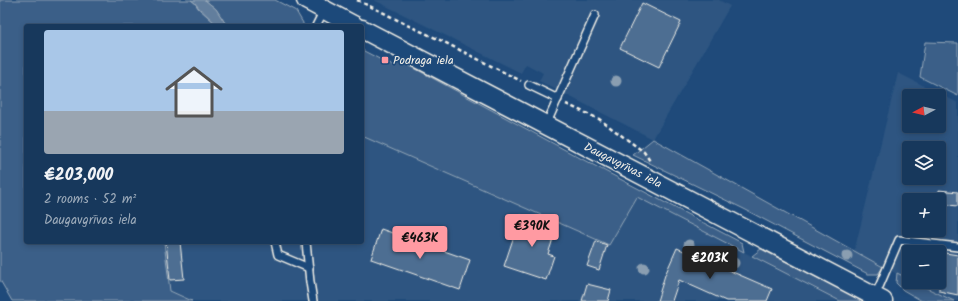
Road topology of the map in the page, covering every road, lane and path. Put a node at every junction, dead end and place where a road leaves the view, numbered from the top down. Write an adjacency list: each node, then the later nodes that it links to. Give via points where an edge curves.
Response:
1 (357, 0): 7 (path)
2 (314, 3): 4 (lane); 5 (main road)
3 (595, 15): 8 (lane)
4 (316, 24)
5 (351, 24)
6 (364, 30): 9 (main road, Daugavgrīvas iela)
7 (529, 85): 8 (lane)
8 (558, 100): 9 (lane); 10 (path, via 599,119 644,152)
9 (546, 125): 15 (main road, Daugavgrīvas iela)
10 (652, 165)
11 (275, 244): 14 (lane, via 278,255)
12 (306, 244): 14 (lane)
13 (958, 247): 15 (lane, via 899,240 879,287)
14 (309, 268): 16 (lane)
15 (878, 298)
16 (313, 301)

